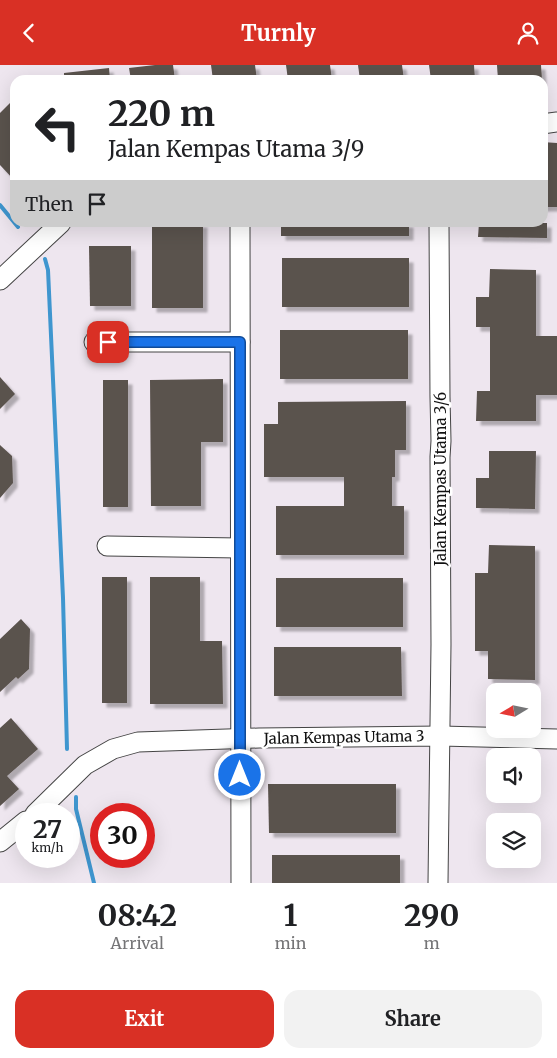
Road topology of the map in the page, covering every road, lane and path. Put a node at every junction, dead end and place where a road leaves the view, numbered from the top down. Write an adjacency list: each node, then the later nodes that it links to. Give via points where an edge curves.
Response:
1 (57, 227): 4 (street)
2 (240, 227): 6 (street)
3 (439, 227): 9 (street, Jalan Kempas Utama 3/6)
4 (0, 279)
5 (94, 342): 6 (street)
6 (240, 342): 8 (street)
7 (107, 546): 8 (street)
8 (240, 547): 10 (street)
9 (441, 736): 10 (street, Jalan Kempas Utama 3); 11 (street, Jalan Kempas Utama 3); 16 (street, Jalan Kempas Utama 3/6)
10 (240, 739): 12 (street, Jalan Kempas Utama 3, via 138,743 113,749 85,765); 15 (street)
11 (557, 739)
12 (46, 803)
13 (15, 830): 14 (street)
14 (0, 842)
15 (241, 883)
16 (438, 883)

